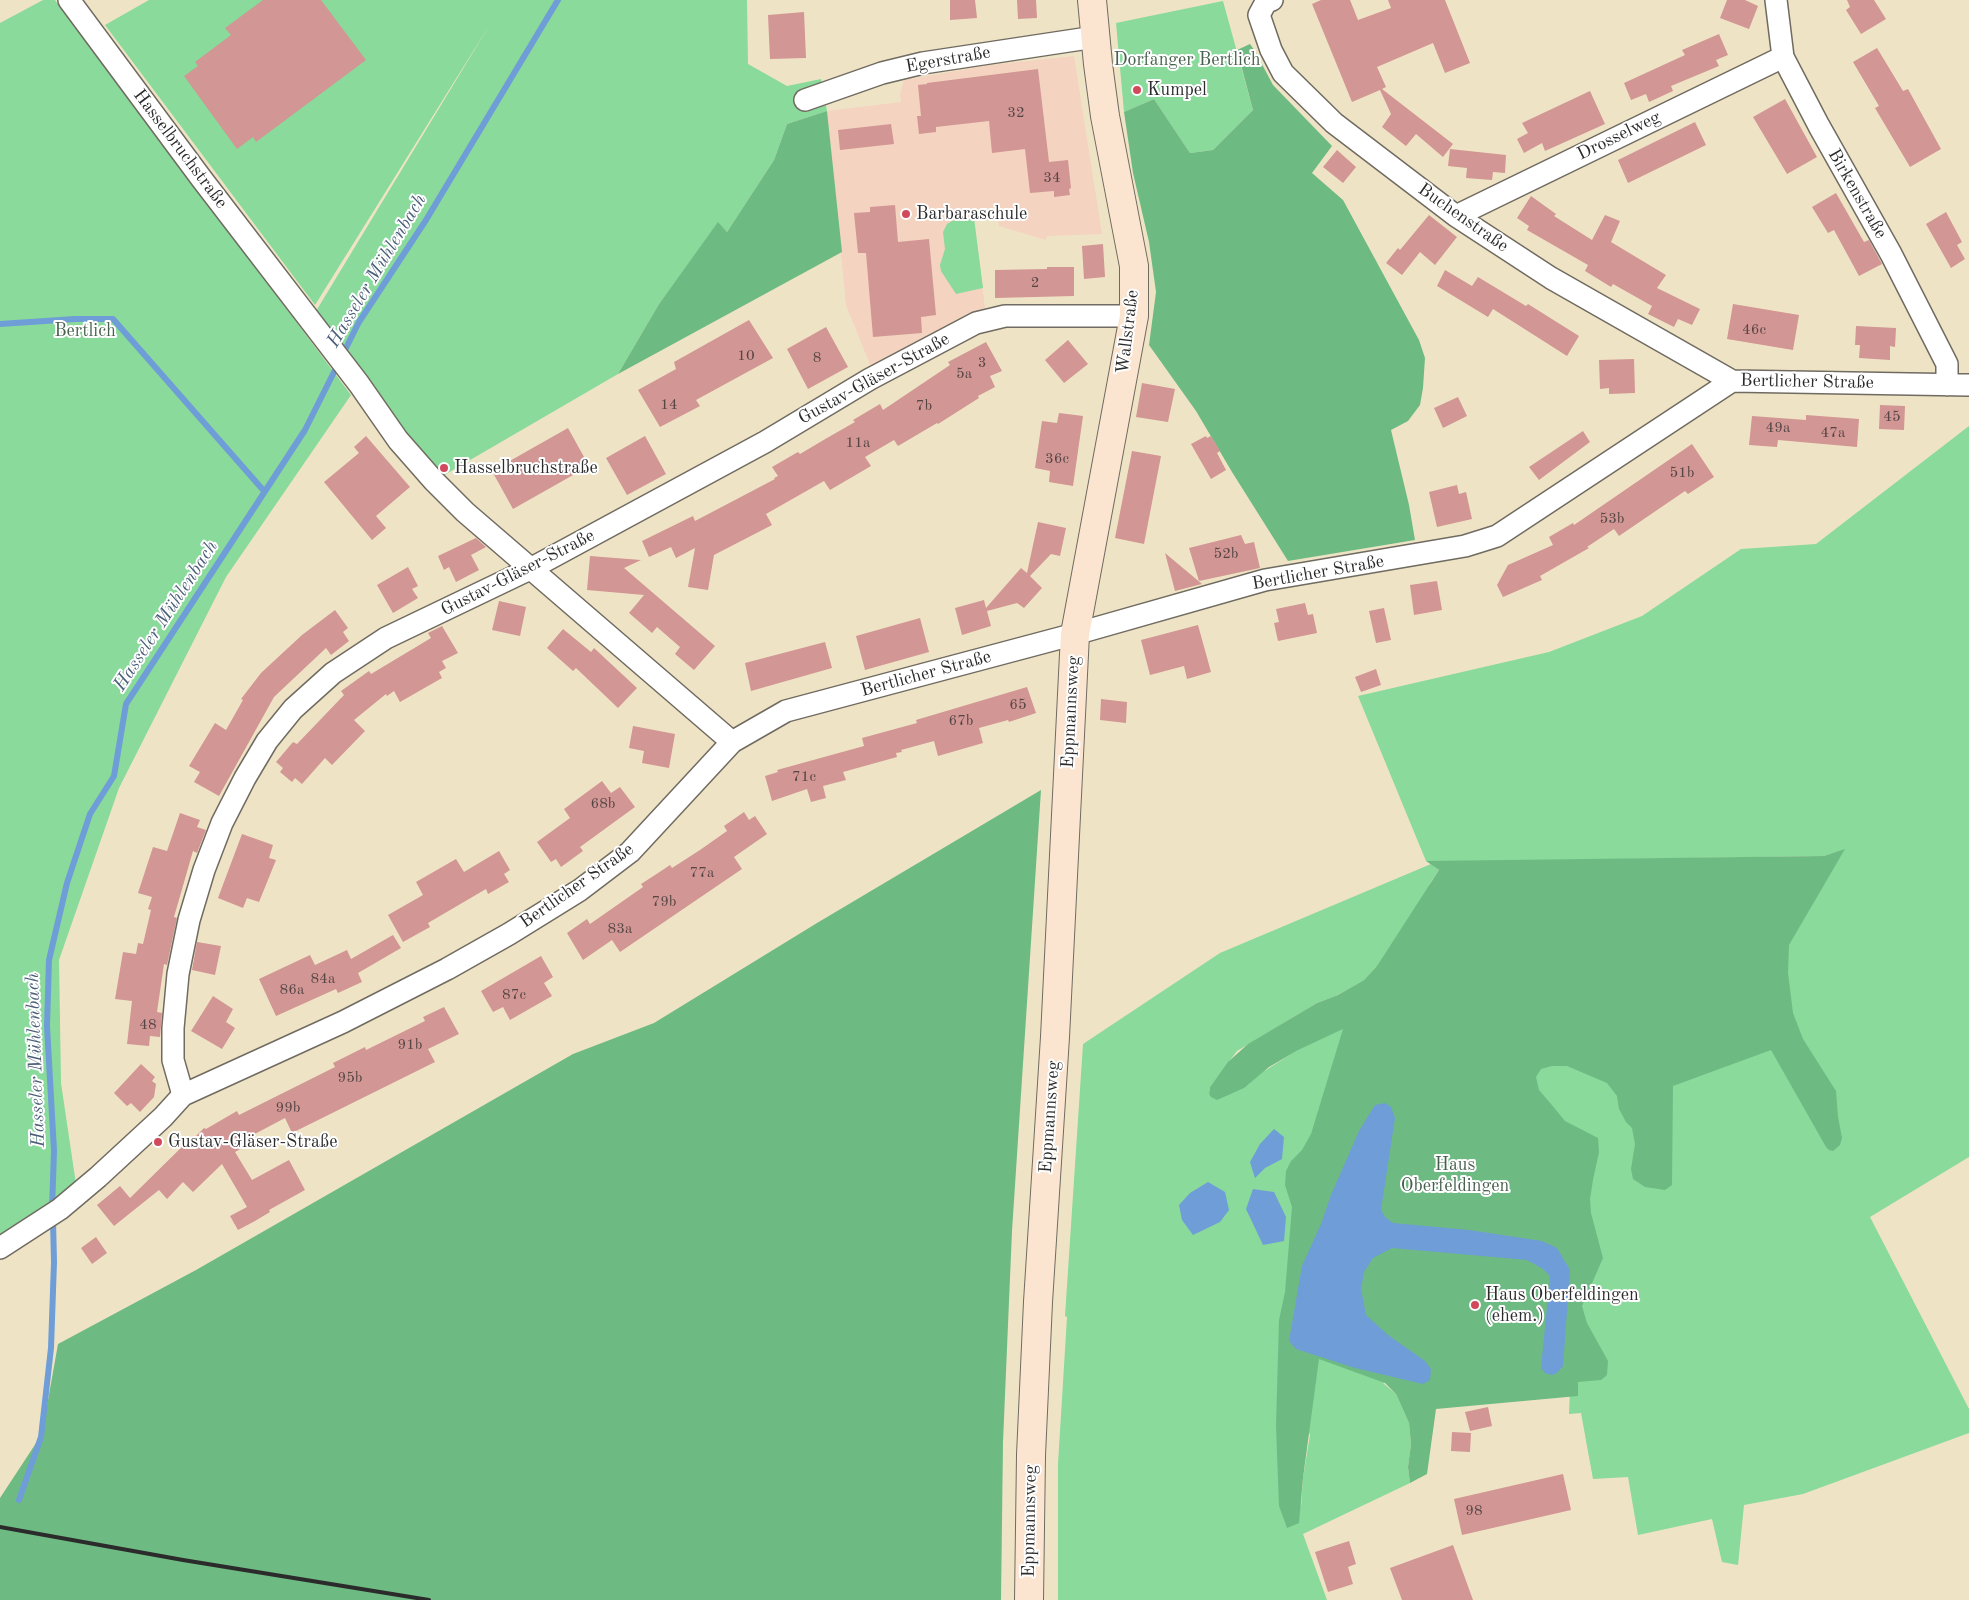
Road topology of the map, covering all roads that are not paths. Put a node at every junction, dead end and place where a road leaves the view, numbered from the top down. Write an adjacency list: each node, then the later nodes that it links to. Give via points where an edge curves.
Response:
1 (69, 0): 13 (street, Hasselbruchstraße, via 398,440 465,512)
2 (1092, 0): 5 (street, Wallstraße)
3 (1272, 0): 8 (street, Buchenstraße, via 1266,2 1259,15 1283,73 1334,123)
4 (1776, 0): 6 (street, Birkenstraße)
5 (1095, 37): 7 (street, Egerstraße, via 923,63 882,73); 9 (street, Wallstraße, via 1105,116 1134,266)
6 (1783, 57): 8 (street, Drosselweg); 11 (street, Birkenstraße, via 1947,364)
7 (806, 100)
8 (1456, 216): 10 (street, Buchenstraße, via 1551,278)
9 (1134, 316): 13 (street, Gustav-Gläser-Straße, via 1005,316 976,323); 14 (street, Wallstraße)
10 (1732, 381): 11 (street, Bertlicher Straße); 14 (street, Bertlicher Straße, via 1496,536 1465,546 1265,580)
11 (1947, 385): 12 (street, Bertlicher Straße)
12 (1969, 385)
13 (532, 568): 15 (street, Hasselbruchstraße); 16 (street, Gustav-Gläser-Straße, via 386,638 334,672 293,709 266,741 222,823 189,920 178,974 173,1028 173,1060)
14 (1075, 634): 15 (street, Bertlicher Straße, via 786,711); 18 (street, Eppmannsweg, via 1055,1037 1037,1312)
15 (732, 742): 16 (street, Bertlicher Straße, via 630,852 580,890 509,934 344,1022)
16 (183, 1095): 17 (street, Bertlicher Straße, via 163,1117 60,1209)
17 (0, 1248)
18 (1029, 1600)

